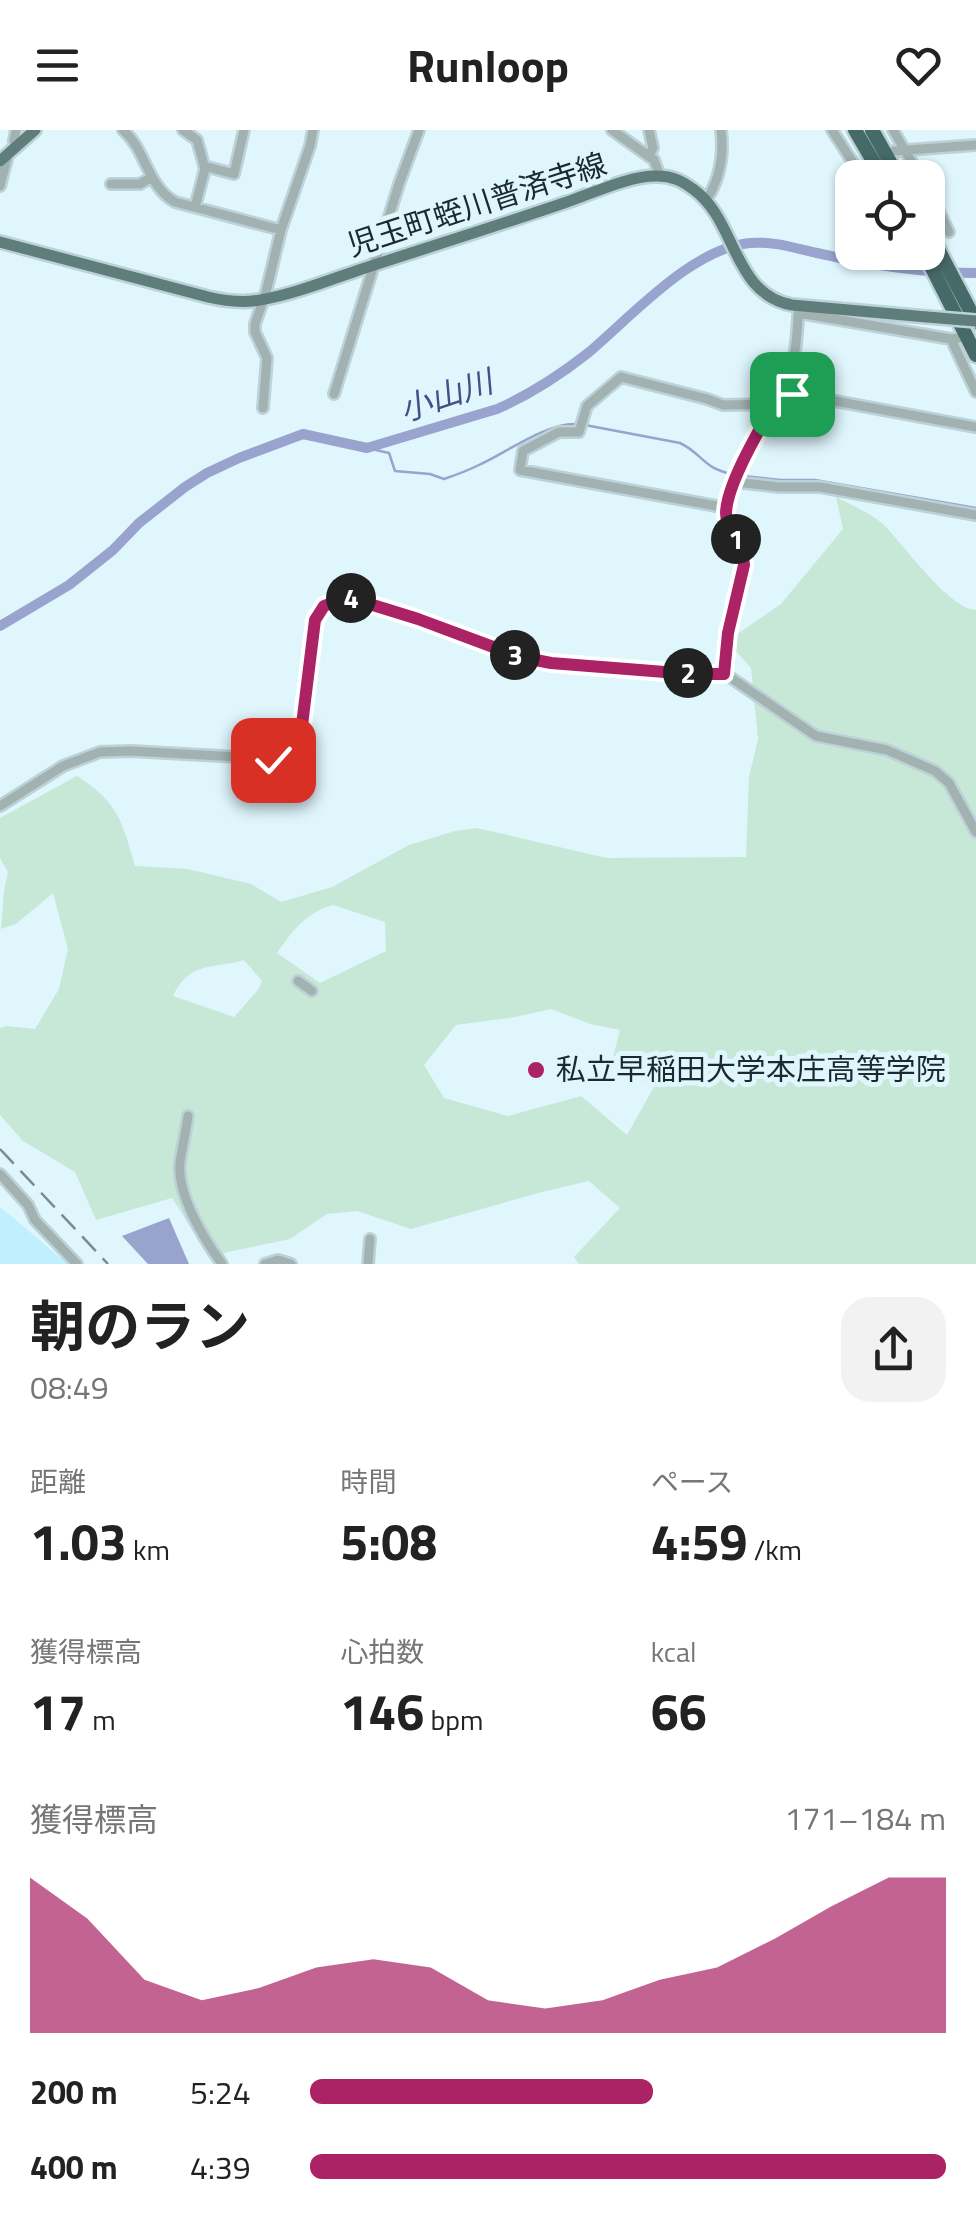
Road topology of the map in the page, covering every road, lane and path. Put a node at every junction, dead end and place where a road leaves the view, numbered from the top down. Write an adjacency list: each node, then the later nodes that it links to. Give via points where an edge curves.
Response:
1 (16, 130): 17 (street)
2 (36, 130): 17 (main road)
3 (123, 130): 25 (street)
4 (183, 130): 23 (street, via 197,140)
5 (244, 130): 23 (street, via 234,174)
6 (312, 130): 31 (street)
7 (419, 130): 34 (street)
8 (612, 130): 18 (street)
9 (650, 130): 18 (street)
10 (721, 130): 28 (street, via 721,166)
11 (832, 130): 19 (street)
12 (856, 130): 20 (highway)
13 (872, 130): 21 (highway)
14 (892, 130): 16 (street)
15 (976, 145): 16 (street)
16 (900, 151): 22 (street)
17 (8, 155): 27 (street)
18 (649, 156): 24 (street)
19 (856, 160)
20 (873, 160)
21 (889, 160)
22 (907, 160)
23 (204, 166): 29 (street)
24 (660, 176): 28 (main road); 34 (main road, 児玉町蛭川普済寺線)
25 (152, 177): 26 (street); 29 (street, via 164,196)
26 (111, 184)
27 (0, 186)
28 (707, 199): 39 (main road, via 752,283)
29 (195, 207): 31 (street)
30 (945, 226): 32 (street)
31 (281, 230): 37 (street)
32 (948, 232)
33 (0, 242): 37 (main road, 児玉町蛭川普済寺線, via 208,297)
34 (374, 265): 37 (main road, 児玉町蛭川普済寺線); 44 (street)
35 (936, 270): 38 (highway)
36 (945, 270): 38 (highway)
37 (263, 300): 46 (street, via 255,324 267,360)
38 (957, 300): 40 (highway); 41 (highway)
39 (799, 309): 40 (main road, bridge); 42 (street); 43 (street, via 955,339)
40 (976, 322)
41 (976, 355)
42 (781, 391): 45 (street); 47 (street)
43 (976, 392)
44 (334, 394)
45 (774, 404): 48 (street); 49 (street, via 723,405 621,377 586,406 579,432 559,432 524,450 520,470)
46 (263, 408)
47 (976, 427)
48 (735, 482): 49 (street); 50 (street, via 820,487)
49 (727, 508): 51 (street, via 744,565)
50 (976, 516)
51 (724, 674): 52 (street, via 520,657 343,598 324,606 315,620 304,725 294,752 273,760 100,752 63,766); 53 (street, via 816,736 888,750 934,771 949,783)
52 (0, 806)
53 (976, 832)
54 (298, 981): 55 (street)
55 (312, 992)
56 (188, 1116): 60 (street, via 180,1167 186,1194)
57 (0, 1174): 59 (street)
58 (370, 1238): 63 (street)
59 (77, 1264)
60 (222, 1264)
61 (265, 1264): 62 (street)
62 (291, 1264)
63 (368, 1264)

